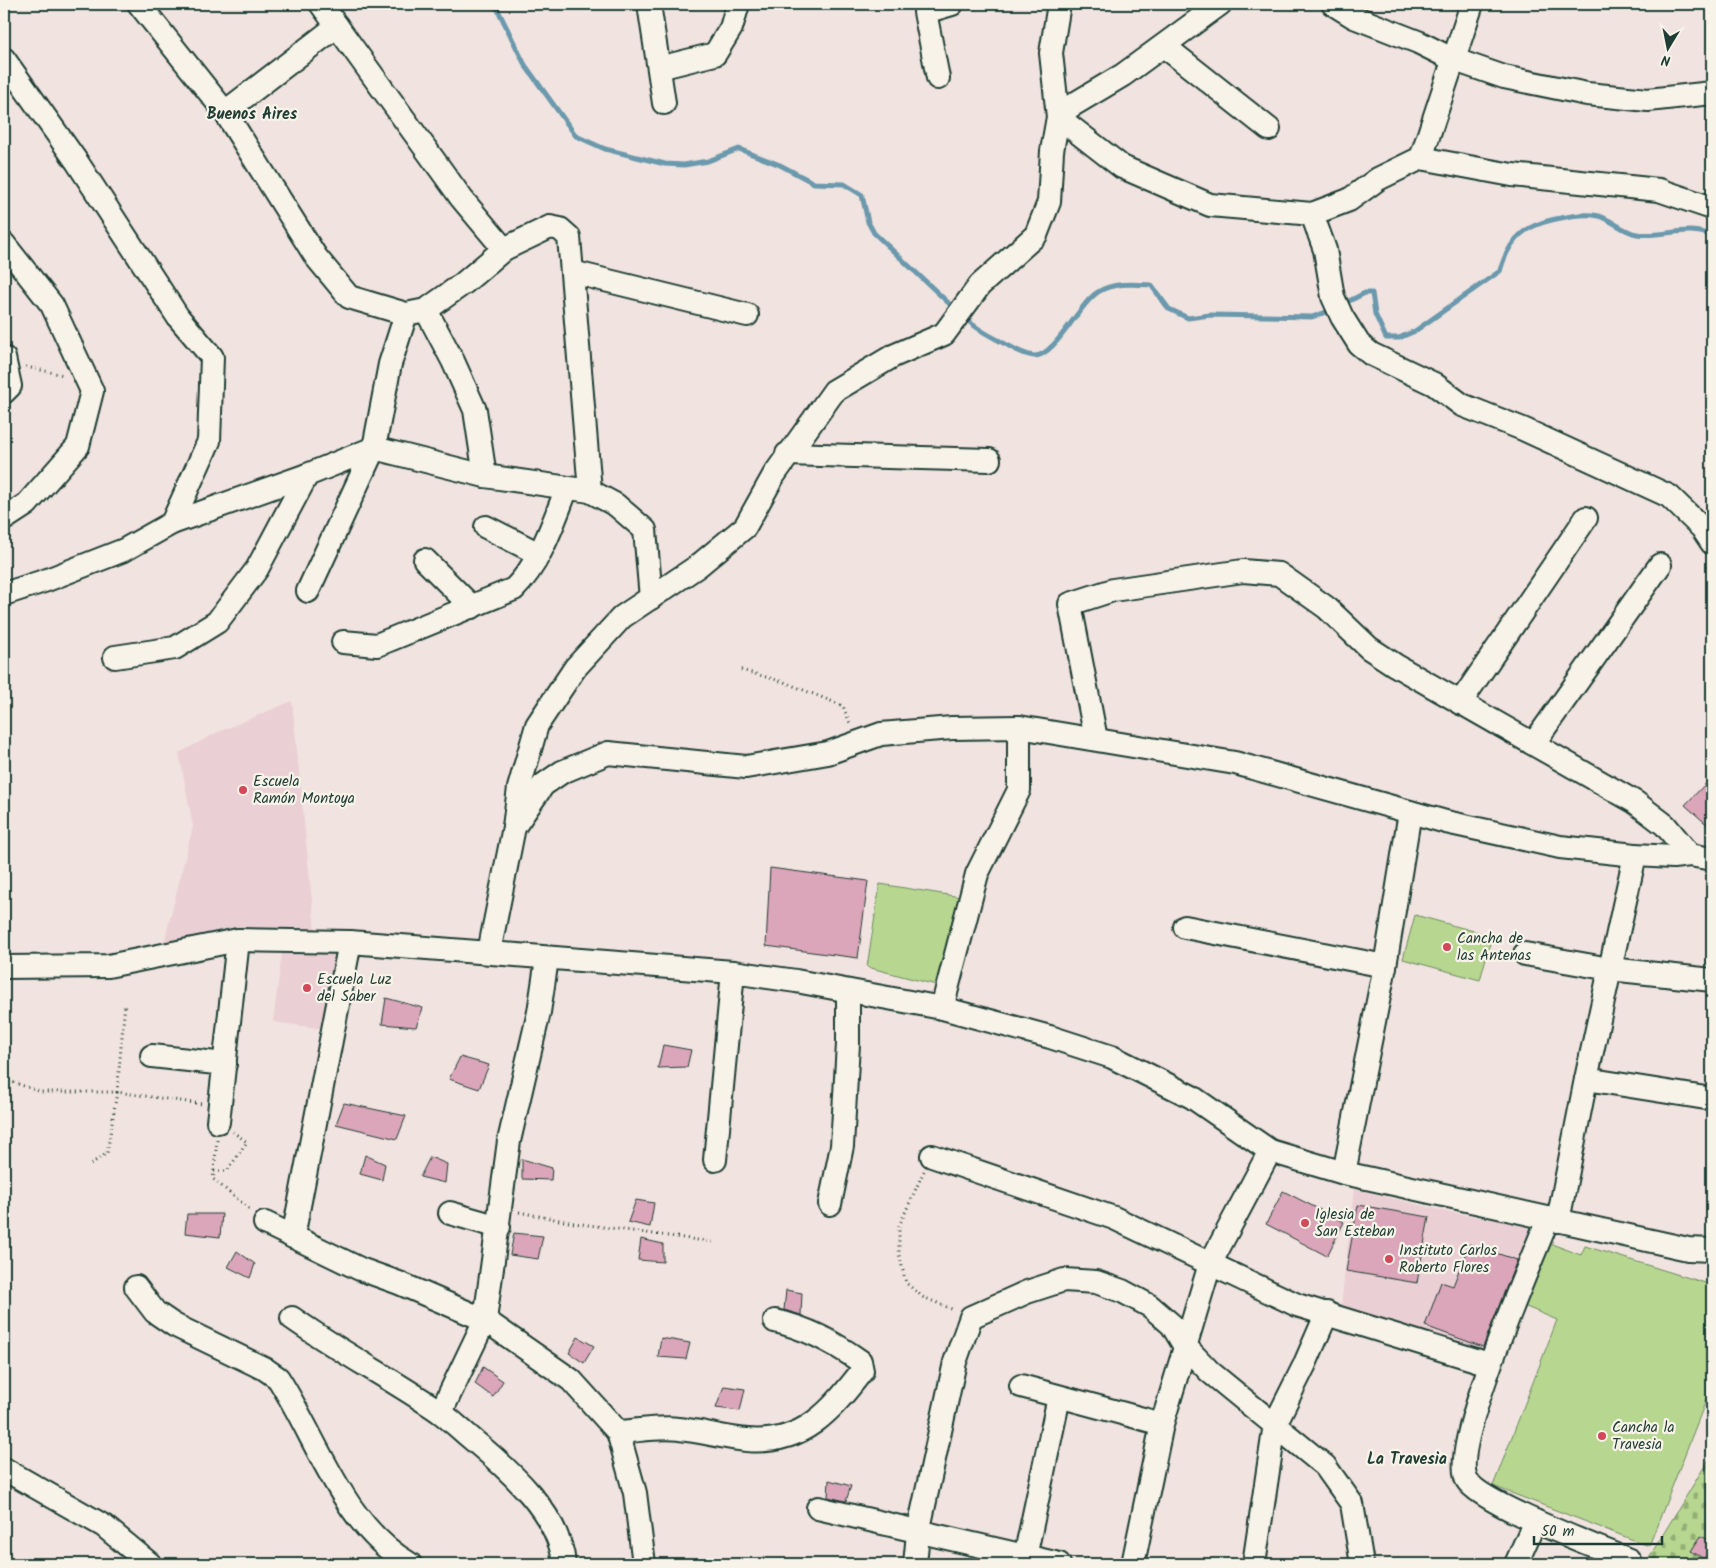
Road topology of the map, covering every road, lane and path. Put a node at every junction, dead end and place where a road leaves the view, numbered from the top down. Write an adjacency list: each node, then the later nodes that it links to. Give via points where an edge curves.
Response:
1 (138, 4): 18 (street)
2 (321, 4): 10 (street)
3 (650, 4): 14 (street)
4 (738, 4): 14 (street, via 731,28 715,54)
5 (952, 4): 15 (street, via 925,12)
6 (1059, 4): 19 (street, via 1051,53)
7 (1220, 4): 11 (street)
8 (1333, 4): 13 (street, via 1354,17)
9 (1472, 4): 13 (street)
10 (337, 26): 18 (street); 25 (street, via 462,199)
11 (1164, 46): 19 (street); 20 (street)
12 (4, 59): 41 (street, via 77,162 178,317 212,357 210,441)
13 (1452, 59): 16 (street, via 1504,77 1587,94 1648,100); 21 (street)
14 (658, 68): 17 (street)
15 (938, 78)
16 (1712, 93)
17 (664, 103)
18 (225, 112): 27 (street, via 316,256 349,297)
19 (1058, 117): 23 (street, via 1122,167 1210,205); 33 (street, via 1049,202 1036,235 980,285 944,334 893,356 834,391)
20 (1269, 129)
21 (1421, 158): 22 (street, via 1512,175 1659,190); 23 (street, via 1378,179 1349,200)
22 (1712, 208)
23 (1312, 214): 43 (street, via 1325,250 1337,307 1359,344 1371,354 1434,384 1462,405 1523,429 1669,496 1702,528)
24 (4, 244): 30 (street, via 52,305)
25 (504, 249): 26 (street, via 550,227 560,229 569,237); 27 (street, via 464,283)
26 (572, 272): 28 (street); 38 (street)
27 (416, 312): 32 (street, via 390,364); 36 (street, via 453,361 475,410)
28 (747, 315)
29 (5, 361): 30 (path); 31 (street, via 10,386)
30 (87, 379): 40 (street, via 92,391 78,446 27,504)
31 (4, 392)
32 (374, 448): 35 (street); 36 (street); 47 (street)
33 (788, 454): 34 (street); 49 (street, via 745,527 698,566)
34 (989, 460)
35 (307, 475): 41 (street); 52 (street, via 257,570 217,622 176,648)
36 (485, 476): 37 (street)
37 (567, 488): 38 (street); 44 (street)
38 (590, 491): 49 (street, via 616,505 645,530)
39 (1586, 518): 54 (street)
40 (4, 519)
41 (172, 523): 48 (street, via 124,550)
42 (486, 527): 44 (street)
43 (1712, 543)
44 (539, 554): 50 (street, via 528,576 514,589)
45 (426, 560): 50 (street)
46 (1660, 564): 58 (street)
47 (308, 591)
48 (4, 594)
49 (651, 598): 60 (street, via 622,617 575,668 537,725 519,788)
50 (472, 607): 51 (street, via 377,645)
51 (343, 642)
52 (114, 657)
53 (741, 670): 57 (path, via 784,682 843,706)
54 (1460, 702): 56 (street, via 1369,648 1327,608 1279,574 1243,571 1113,590 1070,604); 58 (street)
55 (1019, 727): 56 (street); 57 (street, via 890,733); 77 (street, via 1019,790 977,874)
56 (1096, 739): 59 (street, via 1235,763)
57 (858, 742): 60 (street, via 828,753 746,767 608,752 562,772 543,785)
58 (1534, 743): 62 (street, via 1635,802 1665,826)
59 (1410, 812): 61 (street, via 1560,846); 70 (street)
60 (514, 827): 67 (street)
61 (1635, 855): 62 (street); 72 (street)
62 (1690, 855): 63 (street)
63 (1712, 859)
64 (1185, 927): 70 (street)
65 (238, 940): 66 (street); 71 (street, via 108,966); 79 (street)
66 (350, 942): 67 (street); 96 (street)
67 (489, 952): 69 (street)
68 (1525, 954): 72 (street)
69 (547, 959): 73 (street); 93 (street, via 537,1021 509,1141)
70 (1385, 966): 90 (street)
71 (4, 968)
72 (1610, 969): 74 (street); 80 (street)
73 (733, 972): 75 (street); 87 (street)
74 (1712, 980)
75 (848, 992): 77 (street); 91 (street, via 842,1146)
76 (125, 1003): 82 (path)
77 (942, 1008): 85 (street, via 1112,1057 1192,1097)
78 (152, 1056): 79 (street)
79 (225, 1064): 84 (street)
80 (1586, 1079): 83 (street); 94 (street)
81 (4, 1080): 82 (path, via 41,1092)
82 (117, 1092): 84 (path); 88 (path, via 107,1153)
83 (1712, 1099)
84 (219, 1114): 89 (path); 89 (path, via 248,1142 227,1171)
85 (1270, 1151): 90 (street); 99 (street)
86 (932, 1156): 99 (street, via 1114,1218); 102 (path, via 899,1226 899,1254 906,1283 923,1297)
87 (716, 1160)
88 (91, 1164)
89 (214, 1171): 95 (path, via 213,1179)
90 (1344, 1173): 94 (street)
91 (830, 1204)
92 (450, 1213): 93 (street)
93 (500, 1218): 97 (path, via 574,1223); 104 (street)
94 (1553, 1220): 98 (street, via 1688,1249); 107 (street)
95 (266, 1223): 96 (street)
96 (293, 1237): 104 (street, via 360,1269)
97 (712, 1242)
98 (1712, 1250)
99 (1210, 1264): 101 (street, via 1290,1302); 106 (street)
100 (136, 1287): 120 (street, via 155,1312 174,1325 278,1378 356,1515 373,1536)
101 (1327, 1313): 107 (street); 112 (street)
102 (971, 1317): 106 (street, via 1027,1292 1064,1280 1096,1282 1150,1306 1172,1325); 117 (street, via 955,1362)
103 (292, 1318): 110 (street)
104 (485, 1320): 110 (street); 113 (street, via 571,1380)
105 (774, 1321): 113 (street, via 814,1332 860,1361 862,1371 821,1418 804,1430 777,1440 748,1440 677,1428)
106 (1184, 1345): 111 (street); 112 (street, via 1210,1372)
107 (1489, 1364): 116 (street, via 1464,1458 1466,1480 1479,1494)
108 (1021, 1386): 109 (street)
109 (1059, 1397): 111 (street); 118 (street)
110 (441, 1412): 121 (street, via 518,1479 558,1537)
111 (1162, 1424): 125 (street)
112 (1275, 1424): 126 (street); 127 (street, via 1325,1466 1352,1504)
113 (618, 1432): 122 (street, via 634,1493)
114 (4, 1469): 119 (street, via 104,1526)
115 (818, 1508): 117 (street)
116 (1535, 1521): 128 (street); 129 (street, via 1629,1560)
117 (918, 1533): 118 (street); 123 (street)
118 (1025, 1557): 124 (street)
119 (150, 1564)
120 (410, 1564)
121 (564, 1564)
122 (644, 1564)
123 (915, 1564)
124 (1059, 1564)
125 (1133, 1564)
126 (1254, 1564)
127 (1362, 1564)
128 (1516, 1564)
129 (1627, 1564)

